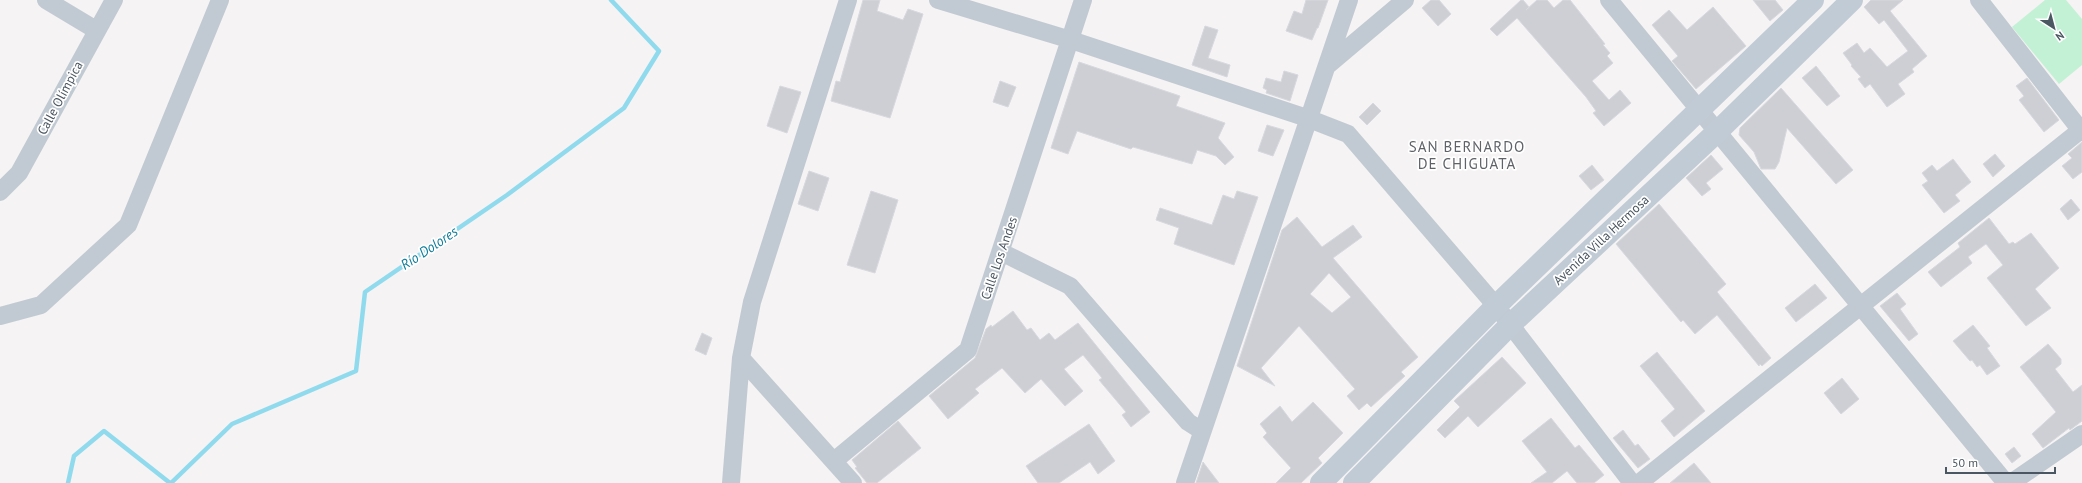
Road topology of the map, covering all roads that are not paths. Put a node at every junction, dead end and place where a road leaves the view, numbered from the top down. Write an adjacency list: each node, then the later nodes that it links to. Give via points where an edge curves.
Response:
1 (46, 0): 13 (street)
2 (114, 0): 13 (street, Calle Olímpica)
3 (220, 0): 24 (street, via 128,225 41,304)
4 (848, 0): 26 (street, via 752,302)
5 (938, 0): 14 (street)
6 (1083, 0): 14 (street, Calle Los Andes)
7 (1348, 0): 15 (street)
8 (1405, 0): 15 (street)
9 (1609, 0): 16 (street)
10 (1813, 0): 16 (street, Avenida Villa Hermosa)
11 (1852, 0): 19 (street, Avenida Villa Hermosa)
12 (1979, 0): 18 (street)
13 (96, 30): 20 (street, Calle Olímpica, via 19,173)
14 (1072, 40): 17 (street); 21 (street, Calle Los Andes)
15 (1327, 66): 17 (street)
16 (1699, 110): 19 (street); 22 (street, Avenida Villa Hermosa)
17 (1307, 118): 22 (street, via 1348,134); 27 (street)
18 (2081, 130): 23 (street)
19 (1718, 131): 23 (street); 25 (street, Avenida Villa Hermosa)
20 (0, 192)
21 (1001, 252): 27 (street, via 1070,286 1188,422); 29 (street, Calle Los Andes, via 968,350)
22 (1496, 306): 25 (street); 33 (street, Avenida Villa Hermosa)
23 (1861, 307): 36 (street); 37 (street)
24 (0, 316)
25 (1511, 324): 34 (street, Avenida Villa Hermosa); 35 (street)
26 (741, 358): 29 (street); 30 (street)
27 (1202, 431): 32 (street)
28 (2082, 434): 38 (street)
29 (834, 461): 31 (street)
30 (731, 483)
31 (853, 483)
32 (1185, 483)
33 (1321, 483)
34 (1354, 483)
35 (1632, 483)
36 (1639, 483)
37 (2006, 483)
38 (2011, 483)

